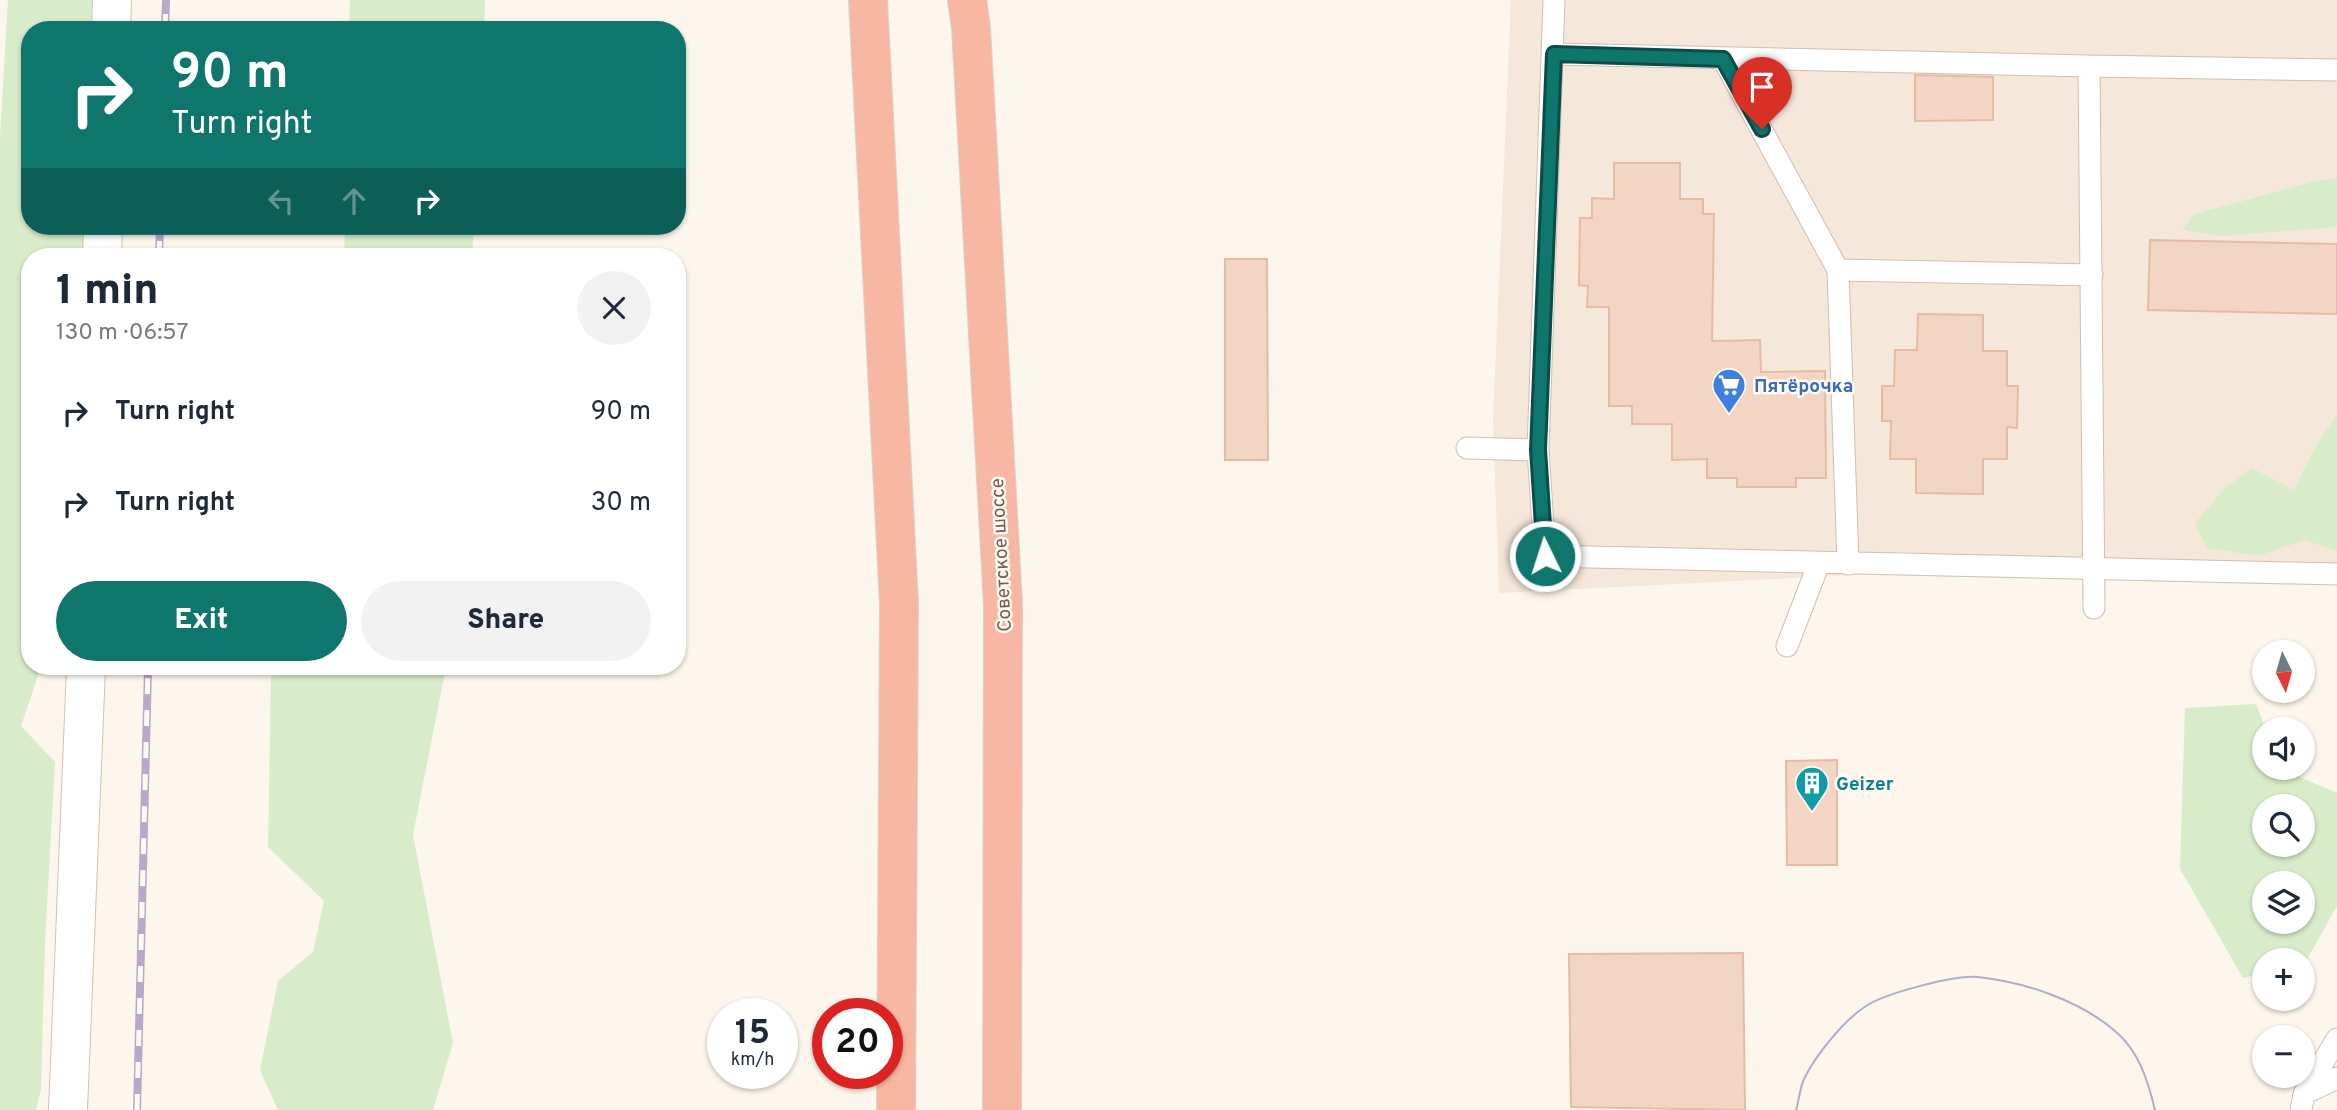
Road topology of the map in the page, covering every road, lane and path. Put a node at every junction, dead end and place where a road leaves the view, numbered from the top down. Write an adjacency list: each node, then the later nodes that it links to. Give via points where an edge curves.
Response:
1 (113, 0): 5 (street)
2 (868, 0): 25 (highway, via 899,604)
3 (967, 0): 26 (highway, Советское шоссе, via 1003,605)
4 (1554, 0): 6 (lane)
5 (112, 21)
6 (1554, 54): 7 (lane); 13 (lane)
7 (1723, 59): 8 (lane); 10 (lane)
8 (2089, 66): 9 (lane); 11 (lane)
9 (2337, 70)
10 (1838, 270): 11 (lane); 15 (lane)
11 (2092, 275): 16 (lane)
12 (1467, 448): 13 (lane)
13 (1538, 450): 14 (lane, via 1545,556)
14 (1819, 563): 15 (lane); 19 (lane)
15 (1847, 564): 16 (lane)
16 (2095, 569): 17 (lane); 18 (lane)
17 (2337, 574)
18 (2094, 608)
19 (1787, 646)
20 (86, 675): 24 (street)
21 (2337, 1039): 23 (lane)
22 (2337, 1078): 23 (lane)
23 (2302, 1102)
24 (68, 1110)
25 (896, 1110)
26 (1002, 1110)

